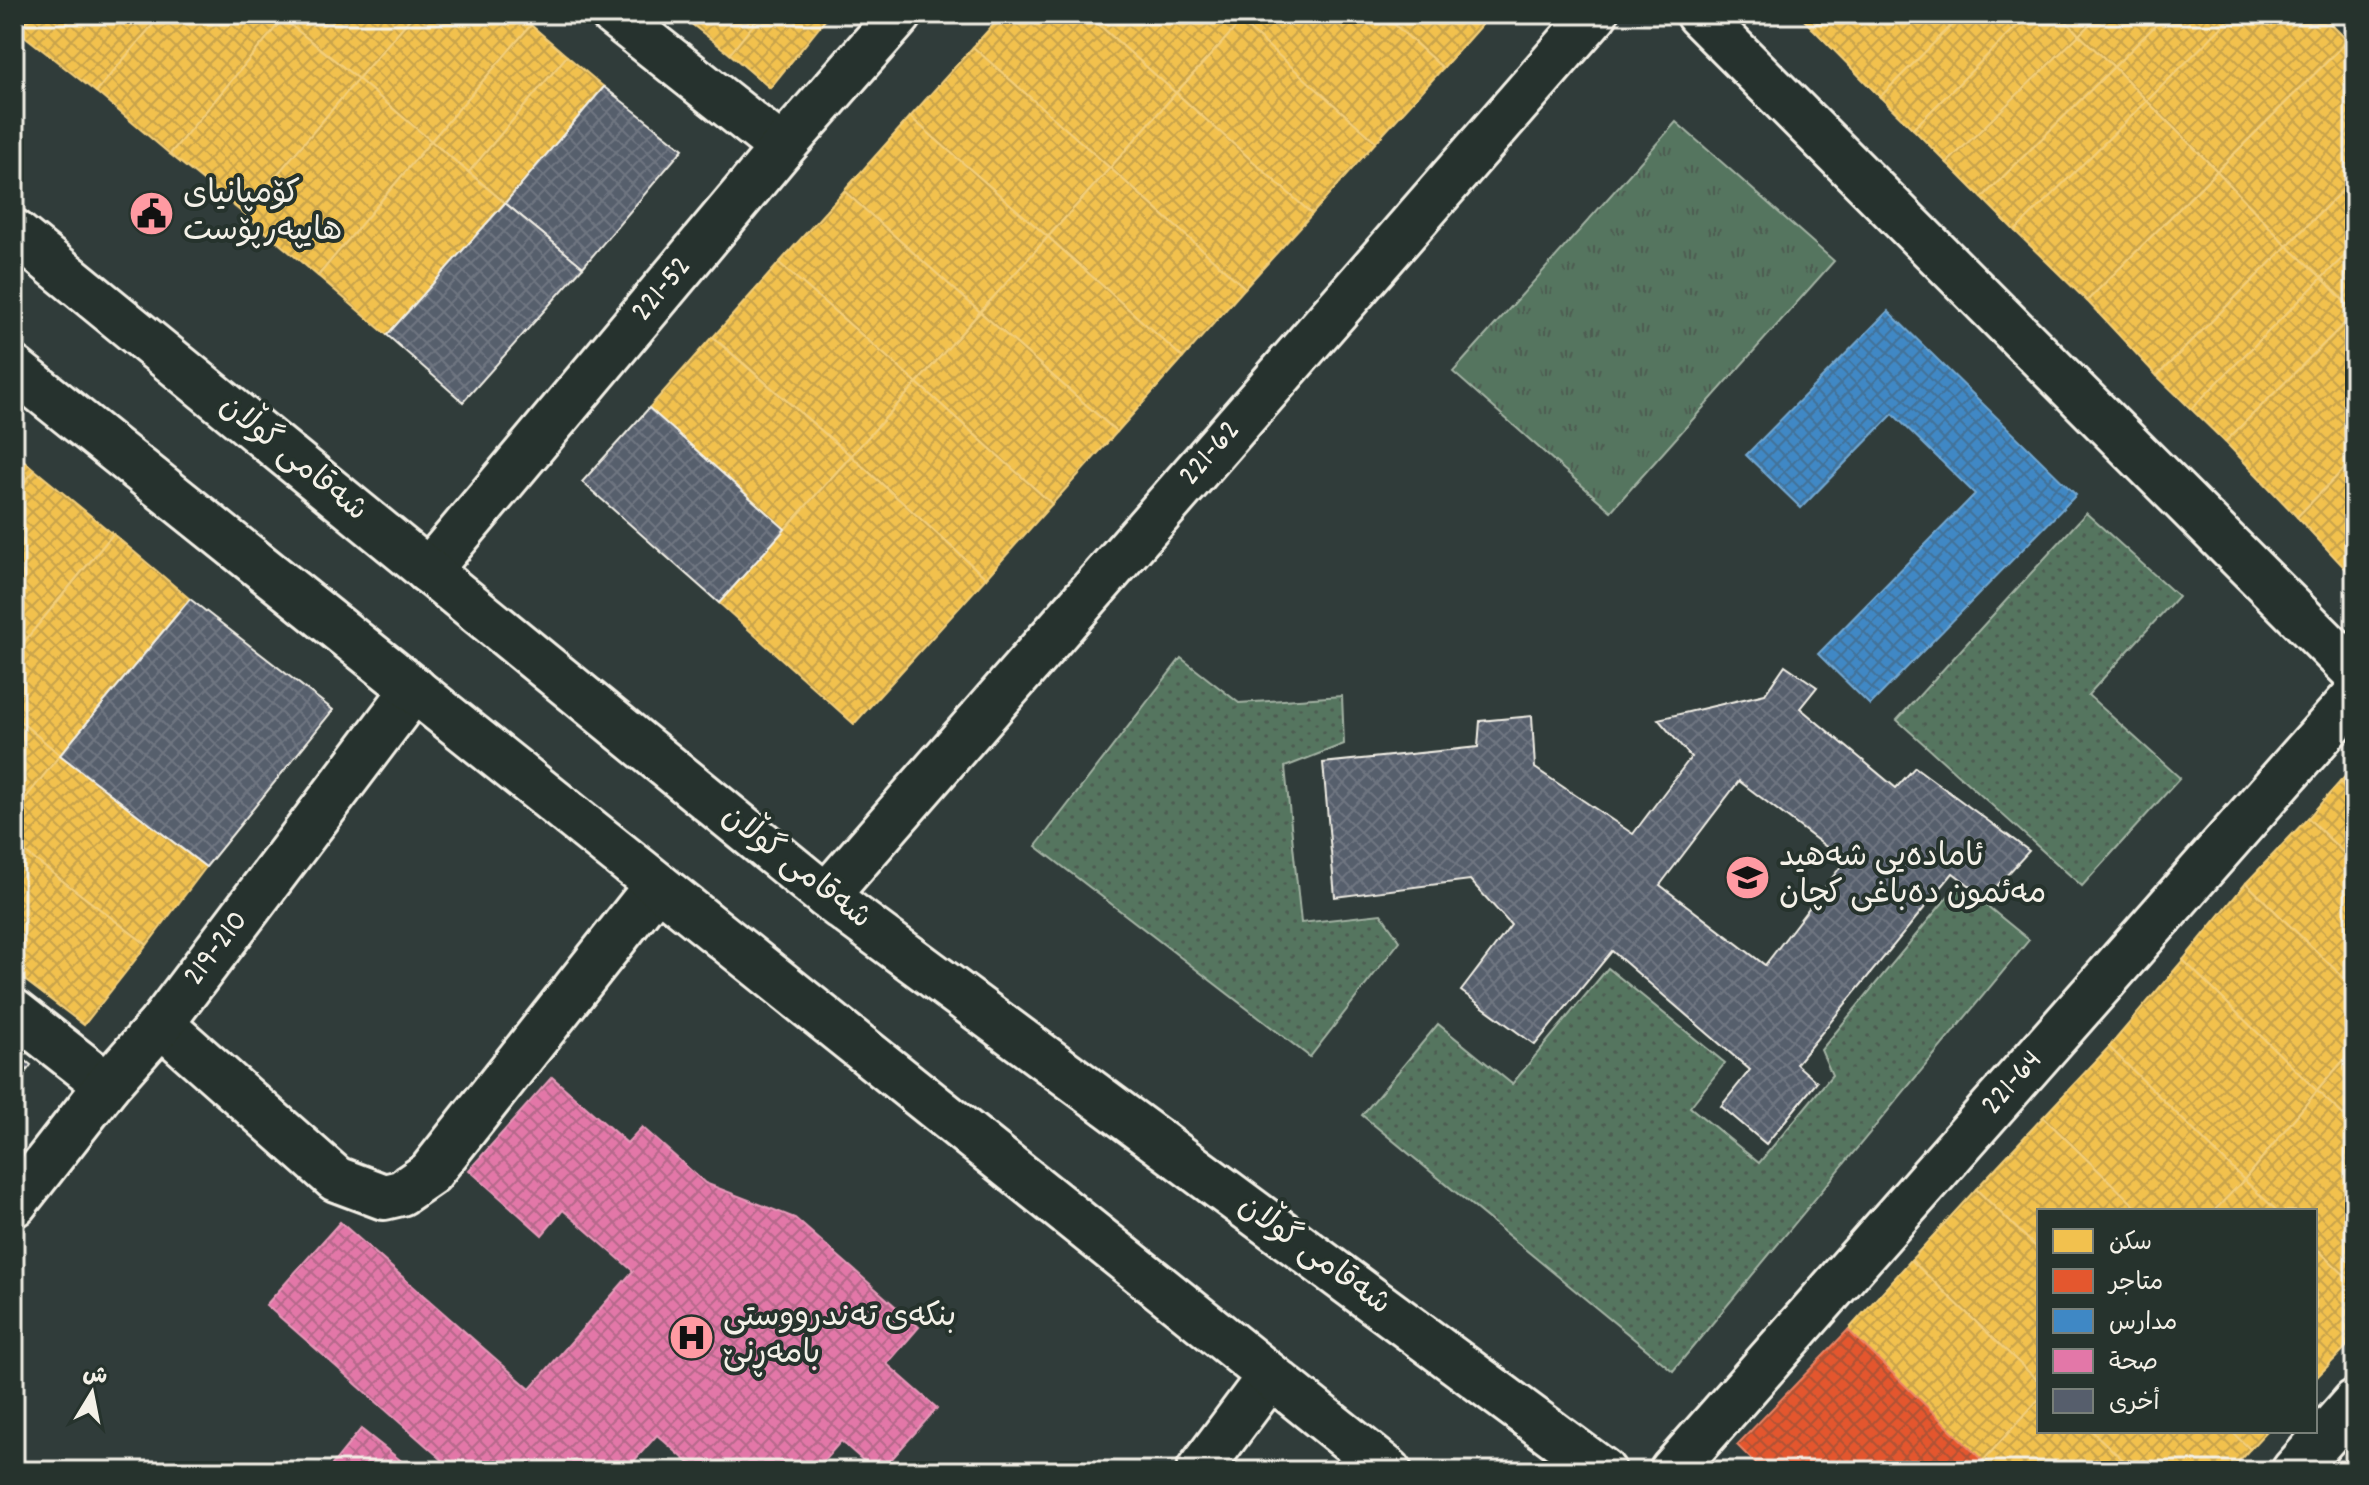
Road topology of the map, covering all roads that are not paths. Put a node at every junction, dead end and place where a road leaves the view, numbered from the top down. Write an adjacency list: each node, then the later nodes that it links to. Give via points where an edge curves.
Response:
1 (613, 14): 5 (street)
2 (900, 14): 5 (street, 221-52)
3 (1595, 14): 13 (street, 221-62)
4 (1698, 14): 9 (street)
5 (782, 148): 8 (street, 221-52)
6 (14, 232): 8 (street, شەقامی گوڵان)
7 (14, 369): 10 (street)
8 (428, 571): 13 (street, شەقامی گوڵان)
9 (2355, 672)
10 (414, 689): 12 (street); 15 (street, 219-210)
11 (2355, 696): 23 (street, 221-64)
12 (657, 885): 15 (street, via 430,1173 401,1193 384,1197 336,1179); 18 (street)
13 (826, 896): 22 (street, شەقامی گوڵان)
14 (14, 1012): 16 (street)
15 (161, 1024): 16 (street, 219-210)
16 (107, 1085): 17 (street, 219-210)
17 (14, 1204)
18 (1270, 1376): 20 (street); 21 (street)
19 (2355, 1402): 24 (street)
20 (1199, 1471)
21 (1389, 1471)
22 (1603, 1471)
23 (1672, 1471)
24 (2294, 1471)

